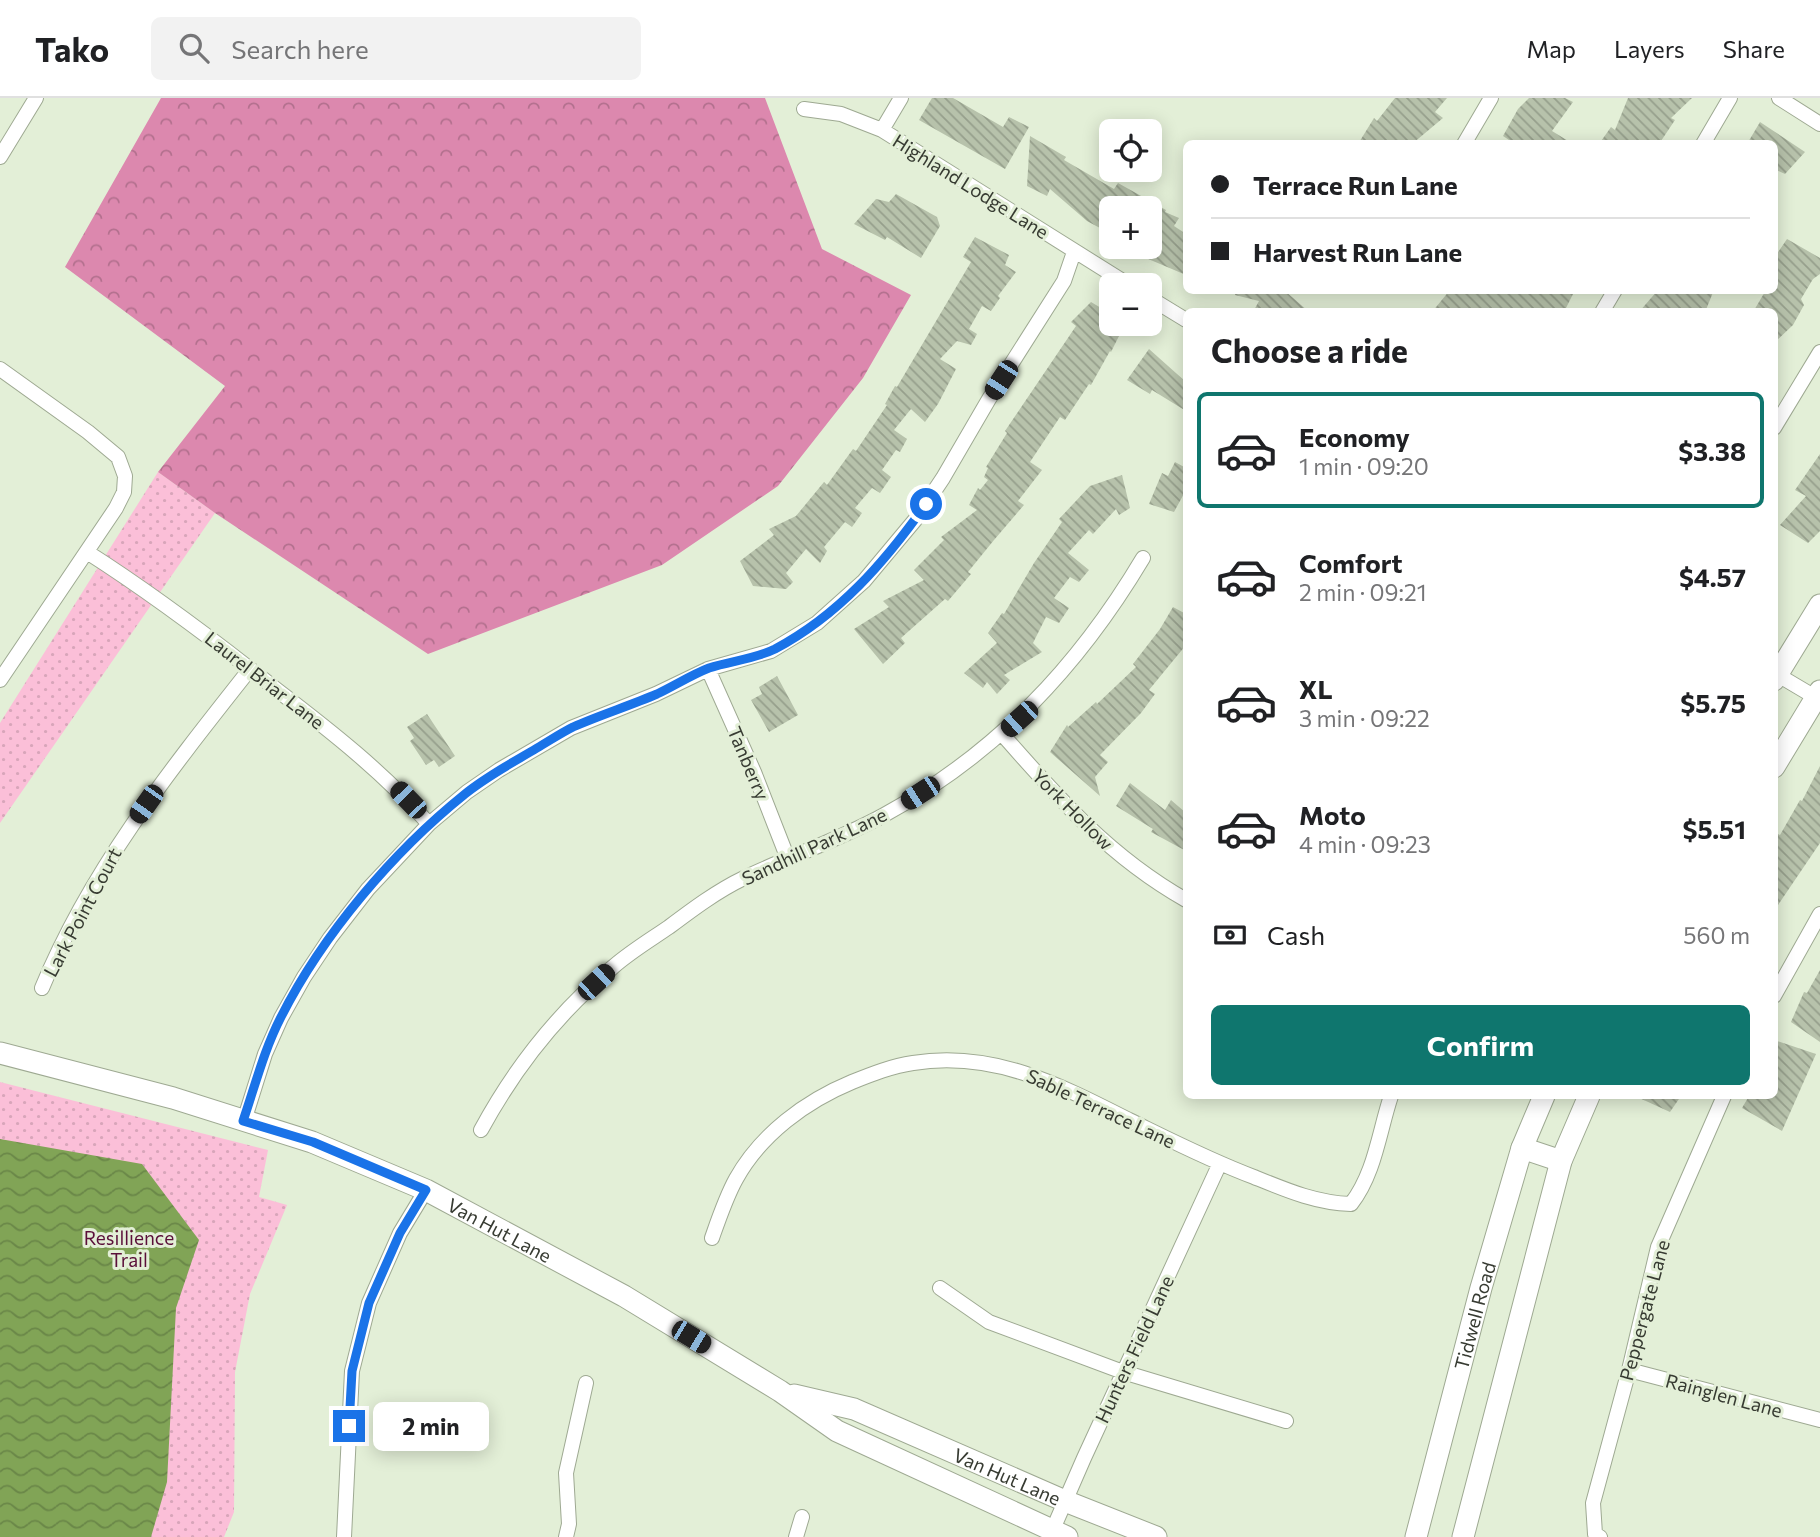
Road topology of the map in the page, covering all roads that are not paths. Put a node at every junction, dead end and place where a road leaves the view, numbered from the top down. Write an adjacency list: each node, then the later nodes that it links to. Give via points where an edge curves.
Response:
1 (36, 98): 11 (street)
2 (901, 98): 8 (street)
3 (1491, 98): 9 (street)
4 (1730, 98): 10 (street)
5 (1779, 98): 7 (street)
6 (804, 109): 8 (street, Highland Lodge Lane, via 841,114)
7 (1820, 124)
8 (882, 130): 12 (street, Highland Lodge Lane)
9 (1466, 140)
10 (1705, 140)
11 (0, 157)
12 (1074, 251): 13 (street, Highland Lodge Lane); 24 (street, via 1064,281 937,487 879,565 847,599 806,630 771,651)
13 (1110, 273)
14 (1162, 305): 15 (street)
15 (1183, 318)
16 (1820, 352): 18 (street)
17 (0, 369): 19 (street, via 118,457 125,476 124,492)
18 (1778, 421)
19 (87, 552): 22 (street); 23 (street, Laurel Briar Lane, via 147,590)
20 (1143, 558): 29 (street, Sandhill Park Lane, via 1071,661)
21 (1820, 605): 25 (street)
22 (6, 659): 27 (street)
23 (250, 669): 31 (street, Laurel Briar Lane, via 366,759); 35 (street, Lark Point Court, via 121,839 78,912)
24 (708, 669): 31 (street, via 571,728 478,785); 32 (street, Tanberry)
25 (1778, 675)
26 (1778, 679): 28 (street)
27 (0, 680)
28 (1819, 697): 30 (street)
29 (1002, 734): 32 (street, Sandhill Park Lane, via 885,815); 33 (street, York Hollow, via 1086,827)
30 (1778, 761)
31 (429, 824): 42 (street, via 369,889 304,977 275,1030)
32 (789, 859): 43 (street, Sandhill Park Lane, via 713,895 613,966 532,1052)
33 (1183, 898)
34 (1820, 914): 36 (street)
35 (42, 988)
36 (1778, 989)
37 (0, 1053): 42 (street, Van Hut Lane, via 135,1087)
38 (1390, 1099): 46 (street, Sable Terrace Lane, via 1371,1165 1351,1203 1308,1198)
39 (1543, 1099): 44 (street, Tidwell Road)
40 (1588, 1099): 45 (street)
41 (1723, 1099): 50 (street, Peppergate Lane, via 1658,1247)
42 (243, 1121): 47 (street, Van Hut Lane, via 313,1142)
43 (481, 1130)
44 (1522, 1147): 45 (street); 64 (street, Tidwell Road)
45 (1561, 1161): 65 (street)
46 (1220, 1163): 48 (street, Sable Terrace Lane, via 1031,1074 973,1061 912,1063 835,1089 781,1126 738,1176); 51 (street, Hunters Field Lane)
47 (426, 1190): 53 (street, Van Hut Lane, via 624,1296); 60 (street, via 400,1233 369,1303 352,1371)
48 (712, 1238)
49 (940, 1288): 51 (street, via 989,1322)
50 (1629, 1370): 54 (street, Rainglen Lane); 59 (street, Peppergate Lane, via 1593,1503)
51 (1123, 1372): 55 (street); 56 (street, Hunters Field Lane)
52 (586, 1383): 61 (street, via 566,1473)
53 (780, 1391): 56 (street, Van Hut Lane, via 854,1409); 58 (street, Van Hut Lane, via 837,1431)
54 (1820, 1420)
55 (1286, 1421)
56 (1065, 1501): 58 (street, Hunters Field Lane); 63 (street, Van Hut Lane)
57 (802, 1517): 62 (street)
58 (1056, 1535)
59 (1598, 1535)
60 (344, 1537)
61 (566, 1537)
62 (796, 1537)
63 (1156, 1537)
64 (1416, 1537)
65 (1463, 1537)

